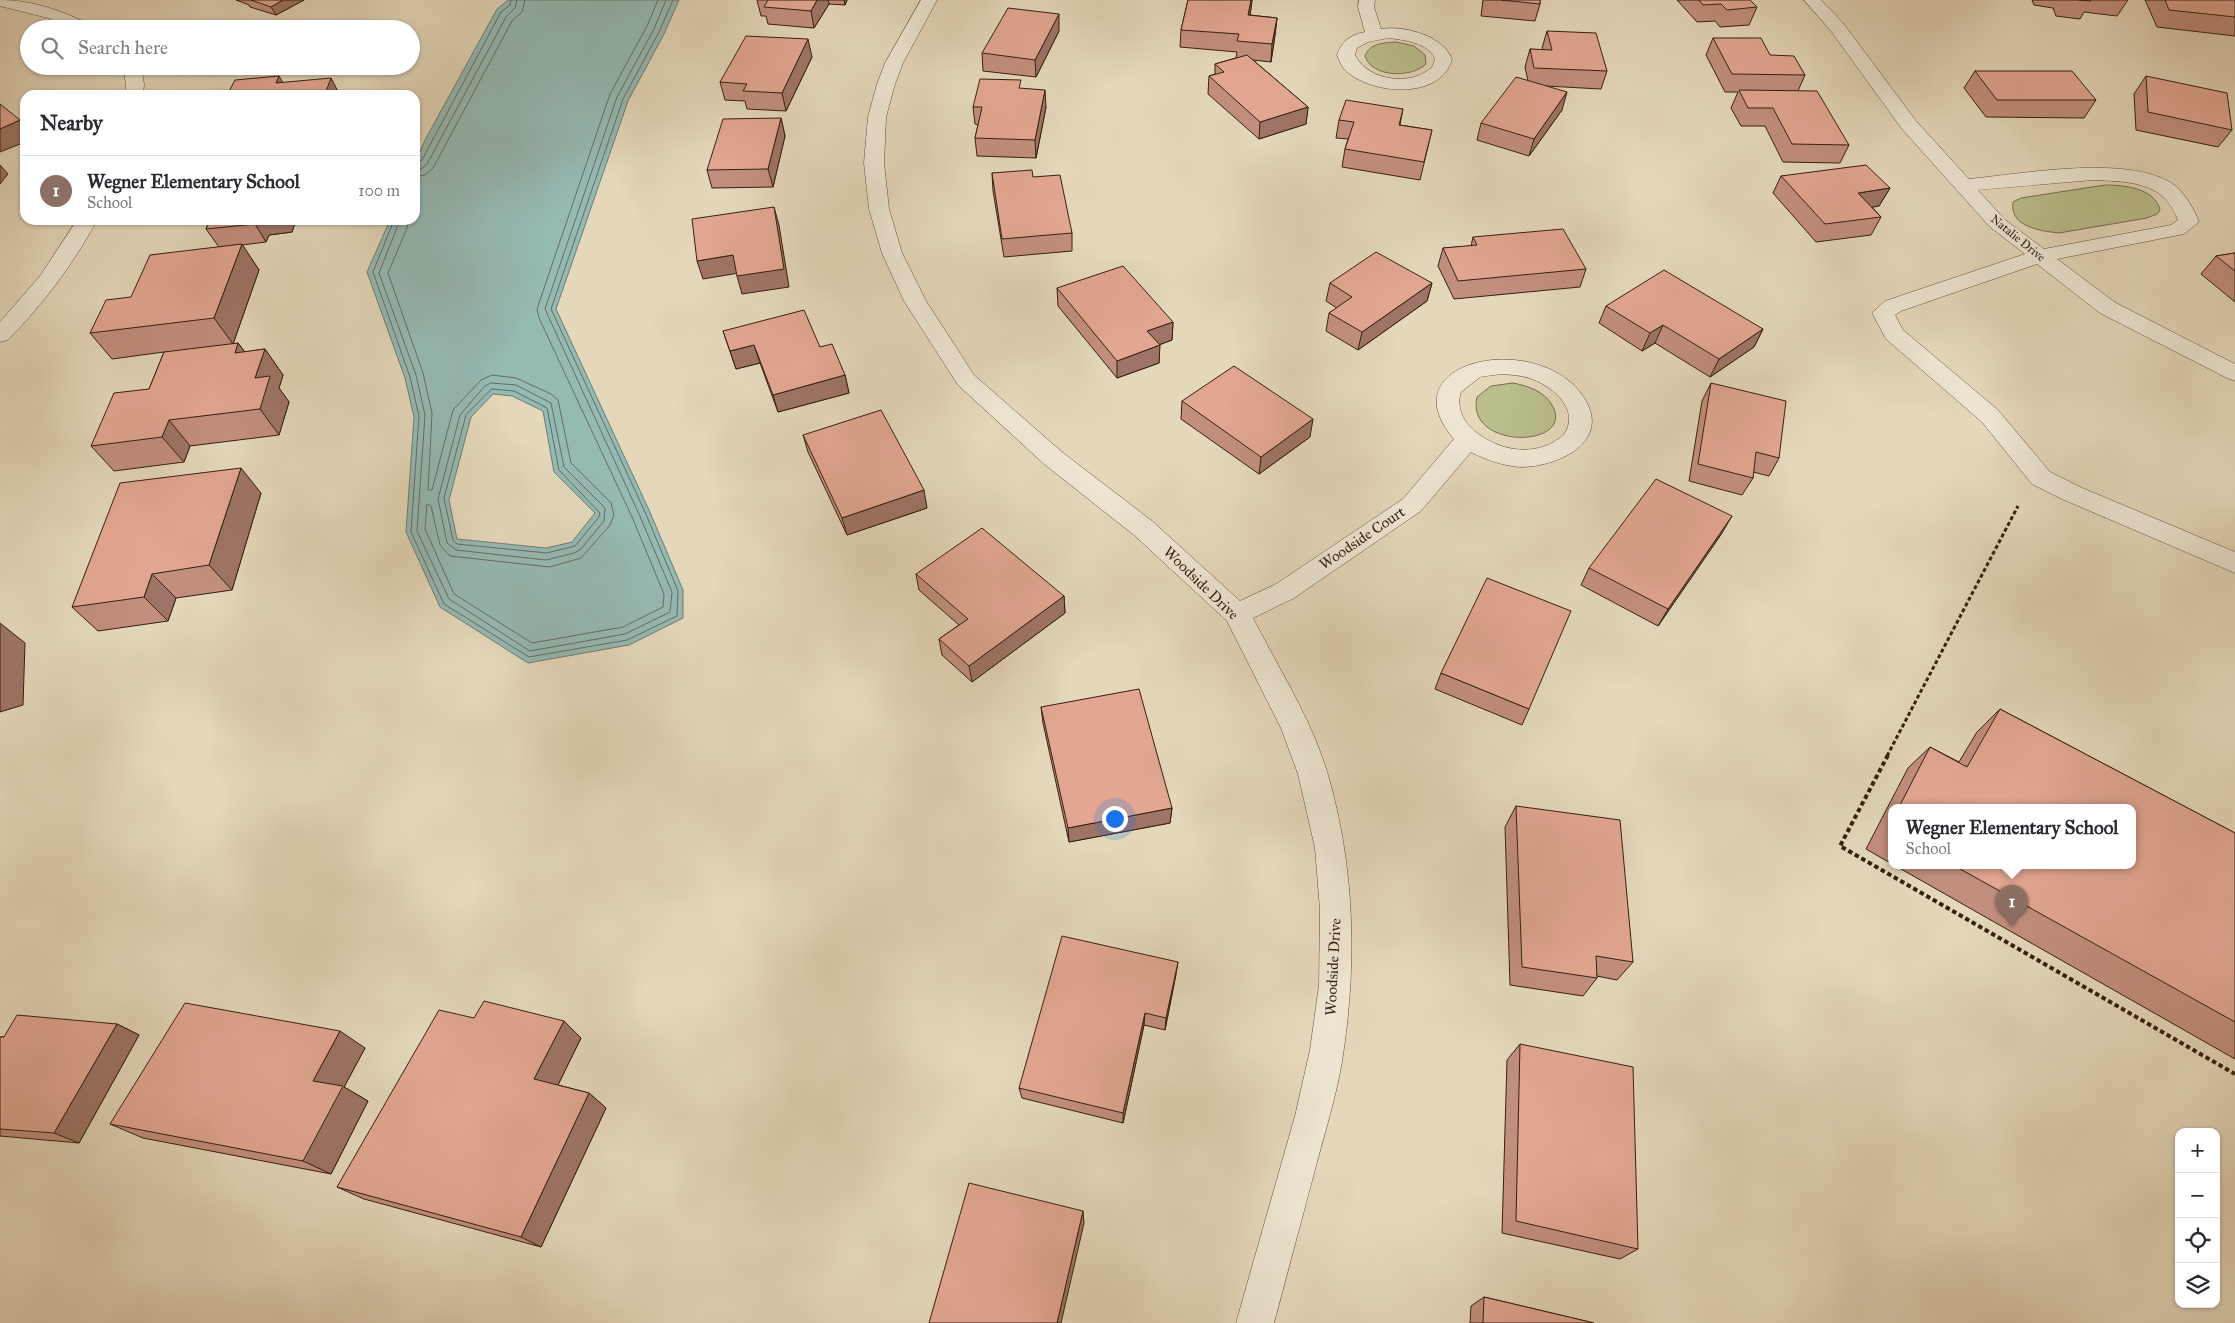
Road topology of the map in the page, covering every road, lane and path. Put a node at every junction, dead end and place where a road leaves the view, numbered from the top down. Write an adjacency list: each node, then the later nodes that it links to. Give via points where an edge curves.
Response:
1 (928, 0): 17 (street, Woodside Drive, via 886,84 877,117 874,163 879,208 892,253 915,302 966,380 1053,458 1143,528)
2 (1367, 0): 6 (street)
3 (1812, 0): 9 (street, Natalie Drive, via 1837,27 1909,125)
4 (0, 1): 5 (street)
5 (66, 20)
6 (1374, 34): 6 (street, via 1404,35 1430,44 1443,58 1442,66 1428,79 1414,83 1384,82 1357,73 1345,58 1346,50 1352,43)
7 (134, 75): 8 (street)
8 (135, 90)
9 (1964, 186): 11 (street, Natalie Drive, via 1997,223); 11 (street, via 2100,174 2137,177 2161,186 2181,202 2189,222 2177,230)
10 (84, 225): 12 (street, via 52,278)
11 (2040, 256): 13 (street, Natalie Drive, via 2108,308); 16 (street, via 1893,306 1883,313 1894,334 1990,416 2041,478)
12 (0, 335)
13 (2235, 373)
14 (1468, 439): 14 (street, via 1489,451 1514,457 1540,457 1561,451 1575,439 1582,423 1578,406 1567,390 1549,378 1502,366 1479,369 1461,378 1450,391 1447,407 1453,424); 17 (street, Woodside Court, via 1412,505 1285,591)
15 (2021, 500): 18 (path, via 1840,846)
16 (2235, 563)
17 (1237, 614): 19 (street, Woodside Drive, via 1295,726 1313,774 1330,848 1336,910 1335,985 1327,1050)
18 (2235, 1074)
19 (1255, 1323)

